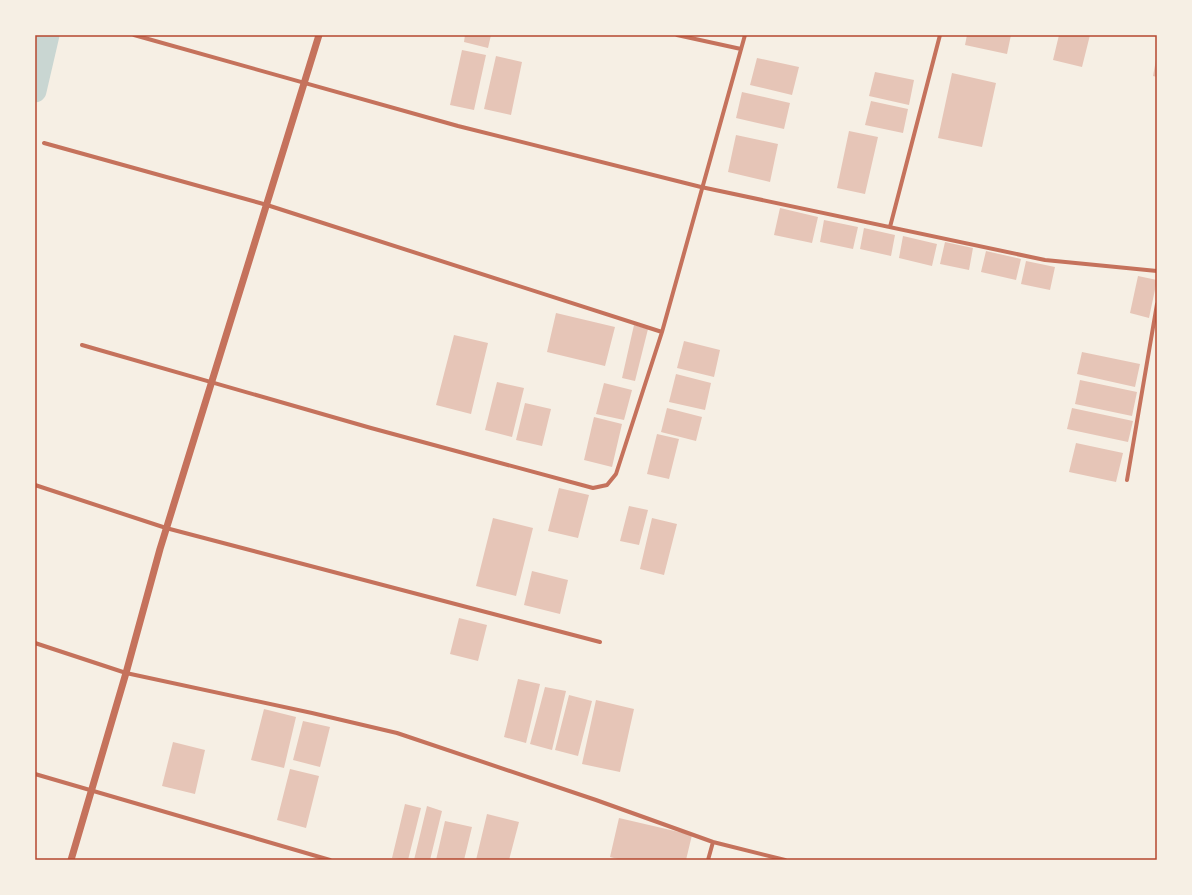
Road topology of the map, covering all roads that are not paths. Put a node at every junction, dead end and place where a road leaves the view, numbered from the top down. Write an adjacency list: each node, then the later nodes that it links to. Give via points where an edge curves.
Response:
1 (134, 35): 7 (street)
2 (319, 35): 7 (street)
3 (677, 35): 6 (street)
4 (745, 35): 6 (street)
5 (940, 35): 11 (street)
6 (741, 49): 9 (street)
7 (304, 83): 9 (street, via 458,126); 10 (street)
8 (44, 143): 10 (street)
9 (701, 187): 11 (street); 14 (street)
10 (267, 205): 14 (street); 16 (street)
11 (890, 227): 12 (street, via 1045,260)
12 (1157, 271)
13 (1157, 304): 17 (street)
14 (662, 332): 16 (street, via 616,474 607,485 593,488)
15 (82, 345): 16 (street)
16 (212, 382): 19 (street)
17 (1127, 480)
18 (35, 485): 19 (street)
19 (166, 528): 20 (street); 22 (street)
20 (600, 642)
21 (35, 643): 22 (street)
22 (126, 673): 24 (street); 25 (street, via 397,733)
23 (35, 774): 24 (street)
24 (92, 791): 26 (street); 27 (street)
25 (713, 842): 28 (street); 29 (street)
26 (71, 860)
27 (330, 860)
28 (708, 860)
29 (785, 860)

